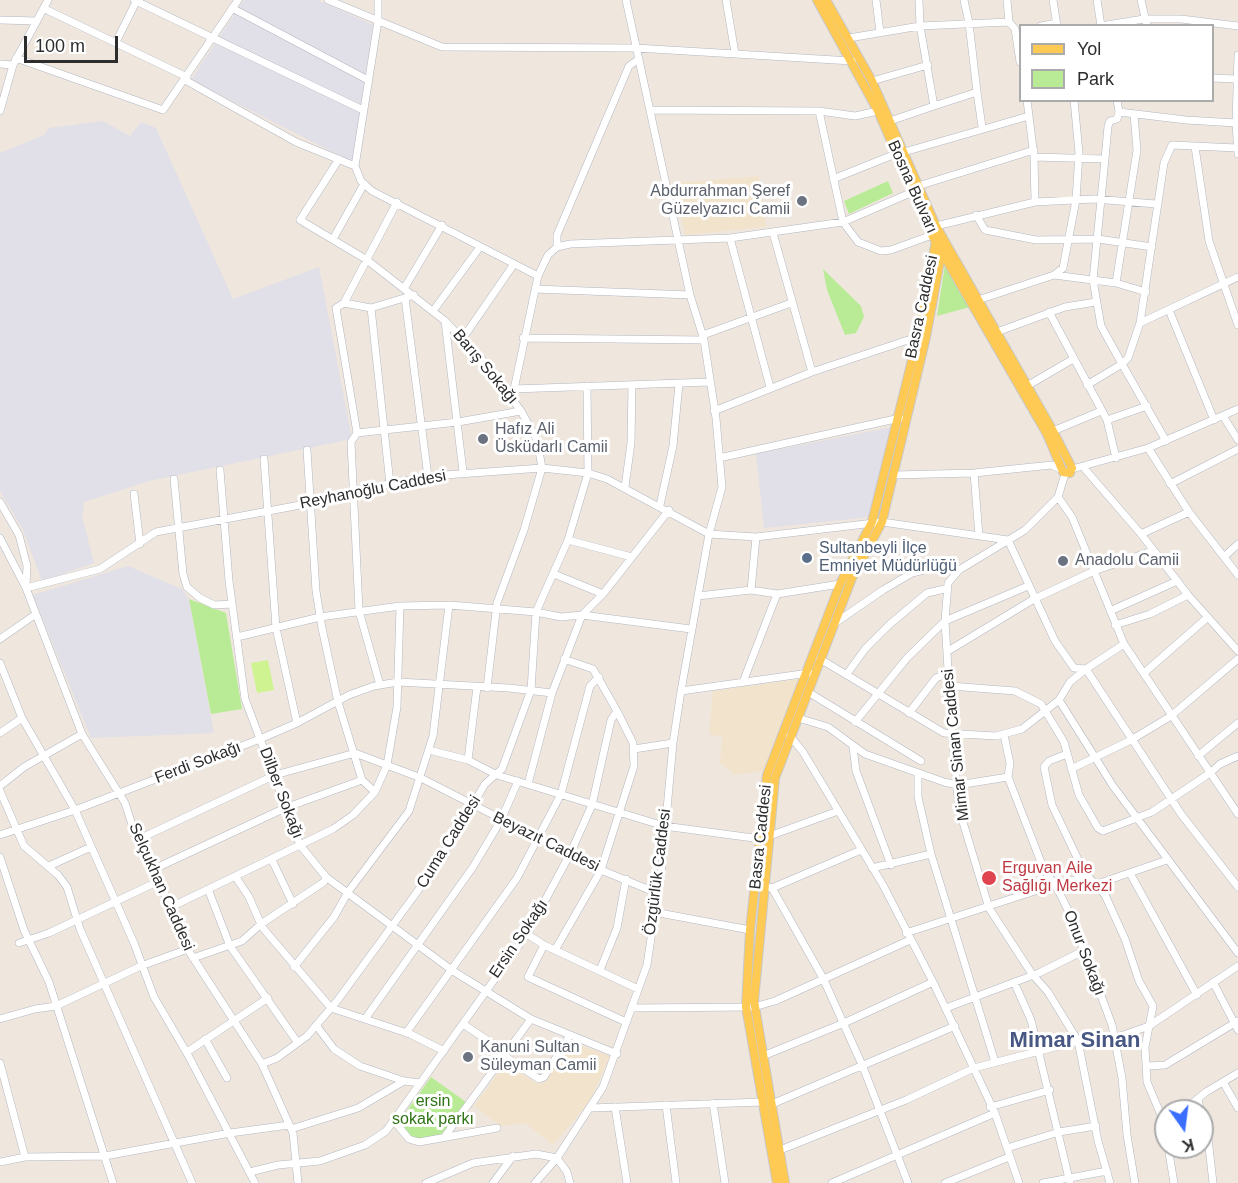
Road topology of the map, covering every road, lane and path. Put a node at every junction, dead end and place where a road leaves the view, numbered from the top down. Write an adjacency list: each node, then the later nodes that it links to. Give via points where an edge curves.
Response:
1 (48, 0): 17 (street)
2 (136, 0): 31 (street); 33 (street)
3 (328, 0): 20 (street)
4 (378, 0): 20 (street)
5 (626, 0): 35 (street, Özgürlük Caddesi)
6 (726, 0): 36 (street)
7 (818, 0): 39 (main road, Bosna Bulvarı)
8 (826, 0): 32 (main road, Bosna Bulvarı)
9 (876, 0): 30 (street)
10 (919, 0): 27 (street)
11 (964, 0): 23 (street)
12 (1007, 0): 21 (street)
13 (1053, 0): 24 (street)
14 (1097, 0): 25 (street)
15 (1141, 0): 22 (street)
16 (234, 3): 31 (street); 46 (street)
17 (45, 9): 19 (street); 33 (street)
18 (0, 20): 19 (street)
19 (37, 21): 40 (street)
20 (378, 21): 35 (street, via 442,47); 46 (street)
21 (1009, 22): 23 (street); 29 (street)
22 (1145, 22): 26 (street); 28 (street, via 1181,19)
23 (969, 23): 27 (street); 48 (street)
24 (1057, 24)
25 (1101, 24)
26 (1116, 24)
27 (920, 26): 30 (street); 42 (street)
28 (1238, 26)
29 (1018, 29): 34 (street)
30 (880, 32): 32 (street)
31 (212, 38): 43 (street); 54 (street)
32 (849, 38): 47 (main road, Bosna Bulvarı)
33 (116, 42): 43 (street)
34 (1019, 46)
35 (636, 48): 36 (street); 38 (street, Özgürlük Caddesi)
36 (735, 53): 39 (street)
37 (1238, 55): 45 (street)
38 (639, 59): 55 (street, Özgürlük Caddesi); 94 (street, via 629,66 556,235)
39 (852, 61): 58 (main road, Bosna Bulvarı)
40 (15, 62): 41 (street); 43 (street, via 163,110); 56 (street)
41 (0, 64)
42 (927, 65): 47 (street); 53 (street)
43 (186, 78): 69 (street, via 296,142)
44 (1214, 78): 45 (street)
45 (1236, 79): 52 (street)
46 (368, 80): 54 (street)
47 (872, 81): 62 (main road, Bosna Bulvarı)
48 (977, 93): 53 (street); 64 (street)
49 (1027, 102): 61 (street)
50 (1074, 102): 71 (street)
51 (1117, 102): 59 (street)
52 (1237, 105): 63 (street)
53 (934, 106): 62 (street)
54 (363, 110): 72 (street)
55 (650, 110): 57 (street); 91 (street, Özgürlük Caddesi)
56 (0, 111)
57 (819, 111): 58 (street, via 855,116); 73 (street)
58 (878, 111): 67 (main road, Bosna Bulvarı)
59 (1119, 112): 60 (street); 70 (street, via 1108,126)
60 (1134, 114): 63 (street); 78 (street, via 1137,150)
61 (1029, 116): 64 (street); 68 (street)
62 (890, 120): 67 (main road, Bosna Bulvarı)
63 (1236, 123): 66 (street)
64 (982, 127): 67 (street)
65 (1195, 147): 66 (street); 81 (street, via 1172,145 1164,162); 104 (street, via 1209,241)
66 (1237, 151)
67 (901, 153): 73 (street); 75 (main road, Bosna Bulvarı)
68 (1034, 154): 71 (street); 75 (street); 80 (street)
69 (339, 159): 72 (street); 89 (street, Barış Sokağı, via 300,220)
70 (1105, 159): 71 (street); 77 (street)
71 (1077, 160): 76 (street)
72 (355, 166): 74 (street)
73 (833, 179): 83 (street)
74 (364, 184): 79 (street); 89 (street)
75 (916, 188): 83 (street); 86 (main road, Bosna Bulvarı)
76 (1076, 200): 77 (street); 80 (street); 88 (street)
77 (1101, 200): 78 (street); 90 (street)
78 (1128, 201): 81 (street); 92 (street)
79 (397, 202): 84 (street); 97 (street)
80 (1035, 202): 82 (street)
81 (1156, 204): 95 (street)
82 (976, 215): 86 (street); 88 (street, via 985,230 1036,240)
83 (843, 222): 85 (street); 86 (street, via 858,242 880,251)
84 (442, 225): 93 (street); 105 (street)
85 (773, 233): 87 (street); 114 (street)
86 (937, 236): 96 (main road, Bosna Bulvarı); 111 (main road, Bosna Bulvarı); 125 (main road, Basra Caddesi)
87 (730, 238): 91 (street); 119 (street)
88 (1070, 238): 90 (street); 99 (street, via 1063,268)
89 (333, 239): 97 (street, Barış Sokağı)
90 (1098, 239): 92 (street); 102 (street)
91 (678, 241): 94 (street, via 570,243); 109 (street, Özgürlük Caddesi)
92 (1123, 243): 95 (street); 103 (street)
93 (480, 247): 98 (street); 117 (street)
94 (557, 247): 100 (street, via 548,255)
95 (1152, 247): 107 (street)
96 (942, 251): 125 (main road, Basra Caddesi); 165 (main road, Bosna Bulvarı)
97 (367, 260): 105 (street, Barış Sokağı); 113 (street)
98 (514, 264): 100 (street); 127 (street)
99 (1054, 275): 102 (street); 111 (street)
100 (538, 276): 106 (street)
101 (1238, 277): 104 (street)
102 (1093, 280): 103 (street); 112 (street)
103 (1116, 284): 107 (street)
104 (1223, 284): 116 (street); 122 (street)
105 (405, 287): 108 (street, Barış Sokağı)
106 (535, 289): 109 (street); 126 (street)
107 (1146, 292): 121 (street)
108 (414, 295): 110 (street); 117 (street, Barış Sokağı)
109 (690, 295): 124 (street, Özgürlük Caddesi)
110 (405, 298): 115 (street); 151 (street)
111 (978, 300): 123 (main road, Bosna Bulvarı)
112 (1096, 302): 118 (street); 129 (street, via 1101,326)
113 (344, 303): 115 (street); 154 (street, via 336,308)
114 (791, 303): 119 (street); 130 (street)
115 (371, 308): 152 (street)
116 (1169, 310): 121 (street); 149 (street)
117 (434, 311): 120 (street, Barış Sokağı)
118 (1049, 312): 123 (street); 128 (street)
119 (752, 316): 124 (street); 137 (street)
120 (445, 321): 127 (street, Barış Sokağı); 150 (street)
121 (1140, 323): 129 (street, via 1128,358)
122 (1238, 326)
123 (997, 332): 136 (main road, Bosna Bulvarı)
124 (703, 337): 126 (street); 131 (street, Özgürlük Caddesi)
125 (922, 337): 130 (street); 146 (main road, Basra Caddesi); 147 (main road, Basra Caddesi)
126 (523, 338): 138 (street)
127 (463, 339): 139 (street, Barış Sokağı)
128 (1072, 358): 133 (street); 136 (street)
129 (1122, 364): 133 (street); 140 (street)
130 (812, 372): 137 (street)
131 (710, 382): 132 (street); 143 (street, Özgürlük Caddesi)
132 (679, 384): 135 (street); 181 (street, via 673,446)
133 (1087, 385): 144 (street)
134 (587, 386): 135 (street); 138 (street); 168 (street, Cuma Caddesi)
135 (632, 386): 175 (street)
136 (1027, 386): 153 (main road, Bosna Bulvarı)
137 (770, 387): 143 (street)
138 (514, 389): 139 (street)
139 (512, 399): 142 (street, Barış Sokağı)
140 (1147, 406): 148 (street); 156 (street)
141 (1238, 410): 145 (street)
142 (521, 411): 150 (street); 163 (street, Barış Sokağı, via 537,440)
143 (714, 411): 160 (street, Özgürlük Caddesi)
144 (1101, 411): 148 (street); 153 (street)
145 (1224, 416): 149 (street); 155 (street)
146 (896, 418): 147 (street); 160 (street); 186 (main road, Basra Caddesi)
147 (906, 418): 170 (main road, Basra Caddesi)
148 (1107, 420): 161 (street)
149 (1214, 420): 156 (street)
150 (458, 422): 151 (street); 167 (street)
151 (421, 426): 152 (street); 171 (street)
152 (384, 429): 154 (street); 173 (street)
153 (1053, 431): 165 (main road, Bosna Bulvarı)
154 (357, 433): 176 (street, via 351,442)
155 (1238, 440)
156 (1166, 441): 157 (street)
157 (1148, 448): 161 (street); 174 (street)
158 (1238, 449): 174 (street)
159 (307, 450): 180 (street)
160 (719, 458): 189 (street, Özgürlük Caddesi, via 722,487)
161 (1116, 458): 164 (street)
162 (264, 459): 182 (street)
163 (542, 468): 167 (street, Reyhanoğlu Caddesi); 168 (street, Reyhanoğlu Caddesi); 221 (street, Barış Sokağı)
164 (1084, 468): 165 (street); 190 (street)
165 (1066, 469): 169 (street, via 1052,465); 178 (street)
166 (220, 470): 185 (street, Dilber Sokağı)
167 (463, 472): 171 (street, Reyhanoğlu Caddesi)
168 (588, 473): 175 (street, Reyhanoğlu Caddesi); 194 (street, Cuma Caddesi)
169 (975, 473): 170 (street); 191 (street)
170 (894, 475): 187 (main road, Basra Caddesi)
171 (428, 477): 173 (street, Reyhanoğlu Caddesi)
172 (174, 479): 188 (street)
173 (390, 484): 176 (street, Reyhanoğlu Caddesi)
174 (1170, 484): 184 (street)
175 (625, 487): 181 (street, Reyhanoğlu Caddesi)
176 (352, 491): 180 (street, Reyhanoğlu Caddesi); 220 (street)
177 (134, 494): 196 (street)
178 (1058, 497): 195 (street, via 1025,530); 203 (street, via 1072,517)
179 (0, 502): 209 (street, Selçukhan Caddesi, via 19,535 27,566)
180 (311, 502): 182 (street, Reyhanoğlu Caddesi); 226 (street)
181 (660, 505): 183 (street, Reyhanoğlu Caddesi)
182 (266, 510): 185 (street, Reyhanoğlu Caddesi); 231 (street)
183 (669, 510): 189 (street, Reyhanoğlu Caddesi); 200 (street)
184 (1188, 512): 190 (street); 201 (street)
185 (224, 519): 188 (street, Reyhanoğlu Caddesi); 217 (street, Dilber Sokağı)
186 (872, 522): 187 (street, Reyhanoğlu Caddesi); 192 (street, Reyhanoğlu Caddesi); 207 (main road, Basra Caddesi)
187 (882, 522): 191 (street, Reyhanoğlu Caddesi); 229 (main road, Basra Caddesi, via 852,578)
188 (179, 527): 196 (street, Reyhanoğlu Caddesi, via 156,532); 217 (street, via 187,587 214,605)
189 (709, 534): 192 (street, Reyhanoğlu Caddesi); 215 (street, Özgürlük Caddesi)
190 (1141, 534): 199 (street)
191 (979, 536): 195 (street, Reyhanoğlu Caddesi)
192 (756, 537): 211 (street)
193 (0, 538): 198 (street, Selçukhan Caddesi)
194 (568, 540): 200 (street); 204 (street, Cuma Caddesi)
195 (1008, 540): 202 (street); 208 (street)
196 (140, 544): 209 (street, Reyhanoğlu Caddesi, via 100,568)
197 (1238, 544): 201 (street)
198 (3, 550): 209 (street, Selçukhan Caddesi)
199 (1152, 551): 203 (street); 206 (street)
200 (632, 557): 212 (street)
201 (1224, 557): 205 (street)
202 (959, 570): 210 (street); 229 (street, via 944,565 912,573)
203 (1094, 571): 216 (street); 222 (street)
204 (554, 574): 212 (street); 223 (street, Cuma Caddesi)
205 (1238, 575)
206 (1177, 581): 214 (street); 222 (street)
207 (840, 584): 213 (street); 245 (main road, Basra Caddesi)
208 (1028, 586): 216 (street); 228 (street)
209 (26, 588): 224 (street, Selçukhan Caddesi)
210 (945, 589): 228 (street, Mimar Sinan Caddesi); 246 (street, via 927,593 898,617 865,649)
211 (751, 590): 213 (street); 215 (street)
212 (603, 594): 225 (street)
213 (777, 594): 249 (street)
214 (1188, 595): 227 (street); 230 (street, via 1150,614)
215 (698, 596): 232 (street, Özgürlük Caddesi)
216 (1034, 599): 236 (street); 242 (street, via 1074,668)
217 (232, 604): 233 (street, Dilber Sokağı)
218 (449, 605): 219 (street); 221 (street); 250 (street)
219 (400, 606): 220 (street); 248 (street)
220 (359, 610): 226 (street); 251 (street)
221 (495, 610): 223 (street); 254 (street, Barış Sokağı)
222 (1110, 611): 230 (street)
223 (536, 612): 225 (street, via 561,617); 255 (street, Cuma Caddesi)
224 (36, 614): 234 (street); 272 (street, Selçukhan Caddesi)
225 (582, 615): 232 (street); 238 (street)
226 (320, 617): 231 (street); 261 (street)
227 (1208, 617): 237 (street); 244 (street)
228 (945, 621): 236 (street, Mimar Sinan Caddesi); 259 (street)
229 (835, 623): 239 (main road, Basra Caddesi)
230 (1115, 625): 235 (street)
231 (276, 627): 233 (street); 269 (street)
232 (691, 628): 256 (street, Özgürlük Caddesi)
233 (237, 637): 276 (street, Dilber Sokağı, via 245,699)
234 (0, 639)
235 (1124, 644): 242 (street); 244 (street)
236 (948, 651): 243 (street, Mimar Sinan Caddesi)
237 (1238, 651)
238 (564, 659): 247 (street, via 591,667); 258 (street)
239 (820, 659): 245 (main road, Basra Caddesi); 246 (street)
240 (1238, 659): 265 (street)
241 (0, 663): 266 (street)
242 (1086, 669): 260 (street, via 1070,682); 277 (street)
243 (949, 673): 252 (street, Mimar Sinan Caddesi); 264 (street, via 936,678)
244 (1144, 673): 265 (street)
245 (810, 674): 249 (street); 257 (main road, Basra Caddesi); 321 (main road, Basra Caddesi, via 767,775)
246 (847, 674): 259 (street)
247 (599, 677): 263 (street); 306 (street, via 590,686)
248 (398, 682): 250 (street, Ferdi Sokağı); 251 (street, Ferdi Sokağı); 290 (street)
249 (743, 682): 256 (street)
250 (439, 685): 253 (street, Ferdi Sokağı); 281 (street)
251 (380, 686): 261 (street, Ferdi Sokağı)
252 (950, 686): 262 (street, via 1015,691 1035,699); 273 (street, Mimar Sinan Caddesi)
253 (477, 687): 254 (street, Ferdi Sokağı); 288 (street)
254 (487, 688): 255 (street, Ferdi Sokağı)
255 (531, 690): 258 (street, Ferdi Sokağı); 295 (street, Cuma Caddesi)
256 (681, 691): 278 (street, Özgürlük Caddesi)
257 (808, 692): 267 (main road, Basra Caddesi); 268 (street)
258 (552, 693): 300 (street)
259 (876, 693): 264 (street); 268 (street)
260 (1059, 700): 262 (street); 287 (street)
261 (338, 702): 269 (street, Ferdi Sokağı); 282 (street)
262 (1046, 710): 274 (street, via 1022,729); 283 (street)
263 (617, 711): 280 (street); 309 (street, Ersin Sokağı, via 611,720)
264 (909, 713): 273 (street)
265 (1171, 716): 277 (street); 285 (street)
266 (22, 718): 271 (street); 284 (street)
267 (798, 718): 275 (main road, Basra Caddesi); 279 (street, via 828,727)
268 (855, 722): 289 (street)
269 (297, 723): 276 (street, Ferdi Sokağı)
270 (1238, 723): 285 (street)
271 (0, 733)
272 (82, 734): 284 (street); 305 (street, Selçukhan Caddesi)
273 (952, 734): 274 (street); 301 (street, Mimar Sinan Caddesi)
274 (1004, 735): 296 (street, Onur Sokağı, via 1010,763)
275 (790, 736): 312 (street); 321 (main road, Basra Caddesi, via 775,778)
276 (260, 739): 294 (street, Dilber Sokağı); 305 (street, Ferdi Sokağı)
277 (1131, 740): 287 (street); 307 (street)
278 (672, 743): 280 (street); 317 (street, Özgürlük Caddesi)
279 (853, 747): 293 (street); 331 (street, via 856,771)
280 (634, 749): 313 (street, via 634,766)
281 (429, 750): 288 (street); 297 (street)
282 (356, 753): 290 (street, Beyazıt Caddesi); 294 (street); 298 (street)
283 (1067, 754): 291 (street); 338 (street, via 1049,761 1044,772 1052,805)
284 (45, 755): 302 (street); 311 (street)
285 (1198, 756): 292 (street)
286 (1238, 756): 292 (street)
287 (1095, 758): 291 (street); 315 (street)
288 (468, 760): 295 (street)
289 (921, 761)
290 (387, 765): 297 (street, Beyazıt Caddesi); 304 (street)
291 (1071, 769): 315 (street, via 1080,795 1100,829)
292 (1210, 773): 307 (street); 314 (street)
293 (918, 774): 301 (street); 327 (street, via 918,797)
294 (275, 775): 310 (street, Dilber Sokağı); 322 (street)
295 (497, 775): 299 (street); 308 (street, Cuma Caddesi, via 485,784)
296 (1008, 777): 301 (street); 344 (street, Onur Sokağı, via 1044,870)
297 (421, 778): 308 (street, Beyazıt Caddesi); 347 (street, via 409,811)
298 (362, 780): 304 (street); 310 (street)
299 (518, 781): 300 (street); 316 (street)
300 (528, 784): 306 (street)
301 (958, 785): 352 (street, Mimar Sinan Caddesi, via 959,809)
302 (0, 786)
303 (0, 791): 318 (street)
304 (375, 792): 323 (street, via 353,815)
305 (120, 793): 311 (street, Ferdi Sokağı); 322 (street, Selçukhan Caddesi)
306 (561, 794): 309 (street); 320 (street)
307 (1171, 799): 315 (street); 345 (street)
308 (471, 805): 316 (street, Beyazıt Caddesi); 357 (street, Cuma Caddesi)
309 (592, 805): 313 (street); 326 (street, Ersin Sokağı)
310 (285, 808): 323 (street, Dilber Sokağı); 334 (street)
311 (75, 810): 318 (street, Ferdi Sokağı); 324 (street)
312 (838, 811): 321 (street); 325 (street)
313 (621, 813): 317 (street); 335 (street)
314 (1238, 814)
315 (1137, 819): 330 (street)
316 (501, 820): 320 (street, Beyazıt Caddesi); 363 (street)
317 (664, 826): 321 (street); 348 (street, Özgürlük Caddesi)
318 (18, 829): 319 (street, Ferdi Sokağı); 332 (street, via 24,846)
319 (0, 835)
320 (538, 837): 326 (street, Beyazıt Caddesi); 375 (street, via 517,878)
321 (765, 839): 343 (main road, Basra Caddesi)
322 (137, 840): 334 (street, Selçukhan Caddesi)
323 (300, 844): 329 (street); 339 (street, Dilber Sokağı)
324 (92, 847): 332 (street); 349 (street)
325 (861, 850): 333 (street); 343 (street)
326 (570, 854): 335 (street, Beyazıt Caddesi); 359 (street, Ersin Sokağı)
327 (931, 854): 331 (street); 355 (street)
328 (0, 857): 361 (street)
329 (272, 860): 337 (street); 350 (street)
330 (1167, 860): 336 (street); 369 (street)
331 (891, 865): 333 (street)
332 (49, 867): 354 (street, via 67,887)
333 (872, 868): 360 (street)
334 (154, 869): 341 (street, Selçukhan Caddesi)
335 (601, 870): 340 (street, Beyazıt Caddesi); 367 (street)
336 (1131, 875): 342 (street); 384 (street)
337 (235, 876): 346 (street); 356 (street)
338 (1088, 876): 342 (street); 344 (street)
339 (326, 877): 347 (street, Dilber Sokağı); 350 (street)
340 (626, 879): 348 (street, Beyazıt Caddesi); 374 (street, via 617,928)
341 (159, 881): 349 (street); 351 (street, Selçukhan Caddesi)
342 (1097, 884): 402 (street, via 1153,1006)
343 (763, 886): 358 (main road, Basra Caddesi); 377 (street); 388 (main road, Basra Caddesi)
344 (1056, 886): 352 (street); 368 (street, Onur Sokağı)
345 (1238, 887)
346 (208, 889): 351 (street); 365 (street)
347 (348, 892): 357 (street, Dilber Sokağı); 373 (street, via 334,917)
348 (657, 893): 353 (street, Özgürlük Caddesi)
349 (116, 904): 354 (street); 371 (street)
350 (293, 904): 356 (street)
351 (171, 907): 366 (street, Selçukhan Caddesi)
352 (989, 908): 355 (street); 376 (street, Mimar Sinan Caddesi)
353 (654, 912): 358 (street); 382 (street, Özgürlük Caddesi, via 647,965)
354 (76, 919): 361 (street); 381 (street)
355 (950, 921): 360 (street); 385 (street)
356 (261, 924): 365 (street, via 254,933); 373 (street)
357 (395, 926): 363 (street, Dilber Sokağı); 389 (street, Cuma Caddesi)
358 (750, 930): 388 (main road, Basra Caddesi)
359 (527, 934): 364 (street); 383 (street, Ersin Sokağı)
360 (908, 937): 377 (street); 378 (street)
361 (29, 940): 362 (street); 387 (street)
362 (19, 943)
363 (418, 945): 375 (street, Dilber Sokağı); 393 (street)
364 (544, 945): 367 (street); 396 (street, via 528,977)
365 (230, 946): 370 (street); 386 (street)
366 (188, 949): 370 (street, Selçukhan Caddesi); 371 (street)
367 (555, 950): 374 (street)
368 (1083, 951): 376 (street); 405 (street, Onur Sokağı)
369 (1238, 953)
370 (193, 958): 395 (street, Selçukhan Caddesi)
371 (141, 966): 381 (street); 411 (street, via 154,997)
372 (1238, 966): 380 (street)
373 (294, 967): 389 (street)
374 (600, 970): 382 (street)
375 (453, 971): 383 (street, Dilber Sokağı); 403 (street)
376 (1032, 974): 379 (street); 407 (street, Mimar Sinan Caddesi, via 1048,992)
377 (823, 978): 388 (street, via 775,1000); 397 (street)
378 (933, 982): 391 (street); 397 (street)
379 (1014, 982): 385 (street); 409 (street)
380 (1213, 982): 384 (street); 400 (street)
381 (106, 983): 387 (street); 444 (street)
382 (638, 989): 390 (street, Özgürlük Caddesi)
383 (484, 991): 394 (street, Dilber Sokağı); 398 (street, Ersin Sokağı)
384 (1197, 995): 402 (street)
385 (973, 997): 391 (street); 415 (street)
386 (268, 998): 395 (street); 408 (street)
387 (56, 1006): 392 (street); 448 (street)
388 (750, 1006): 390 (street); 414 (main road, Basra Caddesi); 430 (main road, Basra Caddesi)
389 (332, 1008): 393 (street); 399 (street, Cuma Caddesi)
390 (631, 1008): 396 (street, Özgürlük Caddesi)
391 (946, 1008): 401 (street)
392 (0, 1019)
393 (365, 1019): 403 (street)
394 (531, 1019): 404 (street, Dilber Sokağı); 412 (street)
395 (233, 1020): 406 (street); 417 (street, Selçukhan Caddesi)
396 (626, 1022): 413 (street, Özgürlük Caddesi)
397 (844, 1023): 414 (street); 419 (street)
398 (463, 1024): 410 (street, Ersin Sokağı); 412 (street)
399 (316, 1025): 408 (street, Cuma Caddesi); 423 (street, via 334,1049 360,1066)
400 (1237, 1025): 418 (street, via 1165,1065)
401 (955, 1026): 419 (street); 420 (street)
402 (1149, 1026): 405 (street); 418 (street, via 1145,1047)
403 (406, 1033): 410 (street)
404 (570, 1035): 412 (street, via 539,1079); 413 (street, Dilber Sokağı)
405 (1115, 1038): 407 (street); 479 (street, Onur Sokağı)
406 (205, 1039): 411 (street); 422 (street)
407 (1078, 1041): 409 (street); 438 (street, Mimar Sinan Caddesi)
408 (298, 1043): 417 (street, Cuma Caddesi)
409 (1039, 1050): 415 (street); 426 (street)
410 (444, 1051): 425 (street, Ersin Sokağı)
411 (187, 1052): 442 (street)
412 (504, 1054): 443 (street)
413 (617, 1054): 433 (street, Özgürlük Caddesi)
414 (763, 1056): 430 (main road, Basra Caddesi)
415 (995, 1062): 420 (street)
416 (0, 1063): 450 (street)
417 (262, 1065): 439 (street, Selçukhan Caddesi)
418 (1148, 1066): 427 (street, via 1147,1082)
419 (863, 1067): 430 (street); 435 (street)
420 (974, 1068): 435 (street); 436 (street)
421 (1238, 1073): 424 (street)
422 (227, 1078)
423 (404, 1082): 425 (street); 439 (street, via 358,1108)
424 (1223, 1082): 428 (street); 434 (street)
425 (420, 1083): 437 (street, Ersin Sokağı)
426 (1050, 1090): 436 (street); 441 (street)
427 (1154, 1099)
428 (1199, 1099)
429 (713, 1103): 430 (street); 431 (street); 470 (street)
430 (767, 1103): 446 (main road, Basra Caddesi); 471 (main road, Basra Caddesi)
431 (666, 1105): 432 (street); 469 (street)
432 (615, 1107): 433 (street); 468 (street)
433 (590, 1108): 452 (street, Özgürlük Caddesi)
434 (1238, 1108)
435 (879, 1110): 446 (street); 447 (street)
436 (992, 1110): 445 (street); 447 (street)
437 (394, 1121): 443 (street, via 409,1139 419,1142); 456 (street, Ersin Sokağı, via 365,1145 320,1161)
438 (1096, 1126): 441 (street); 457 (street, Mimar Sinan Caddesi)
439 (290, 1127): 442 (street); 456 (street, Selçukhan Caddesi)
440 (497, 1128): 443 (street)
441 (1059, 1132): 445 (street); 459 (street)
442 (230, 1133): 444 (street); 458 (street)
443 (445, 1136)
444 (175, 1144): 448 (street); 461 (street)
445 (1007, 1148): 451 (street)
446 (780, 1150): 472 (main road, Basra Caddesi)
447 (896, 1155): 473 (street); 474 (street)
448 (105, 1156): 450 (street); 460 (street)
449 (513, 1156): 452 (street, via 536,1154); 464 (street, via 473,1163); 465 (street)
450 (25, 1157): 455 (street)
451 (1009, 1157): 475 (street); 476 (street)
452 (557, 1158): 466 (street, Özgürlük Caddesi); 467 (street)
453 (1170, 1159): 480 (street)
454 (1210, 1159): 481 (street)
455 (0, 1162)
456 (297, 1164): 458 (street, Ersin Sokağı); 463 (street, Selçukhan Caddesi)
457 (1107, 1171): 459 (street); 478 (street, Mimar Sinan Caddesi)
458 (250, 1172): 462 (street)
459 (1070, 1180): 477 (street)
460 (113, 1183)
461 (192, 1183)
462 (255, 1183)
463 (298, 1183)
464 (426, 1183)
465 (493, 1183)
466 (535, 1183)
467 (570, 1183)
468 (627, 1183)
469 (676, 1183)
470 (725, 1183)
471 (777, 1183)
472 (785, 1183)
473 (832, 1183)
474 (908, 1183)
475 (945, 1183)
476 (1019, 1183)
477 (1043, 1183)
478 (1110, 1183)
479 (1135, 1183)
480 (1174, 1183)
481 (1213, 1183)

